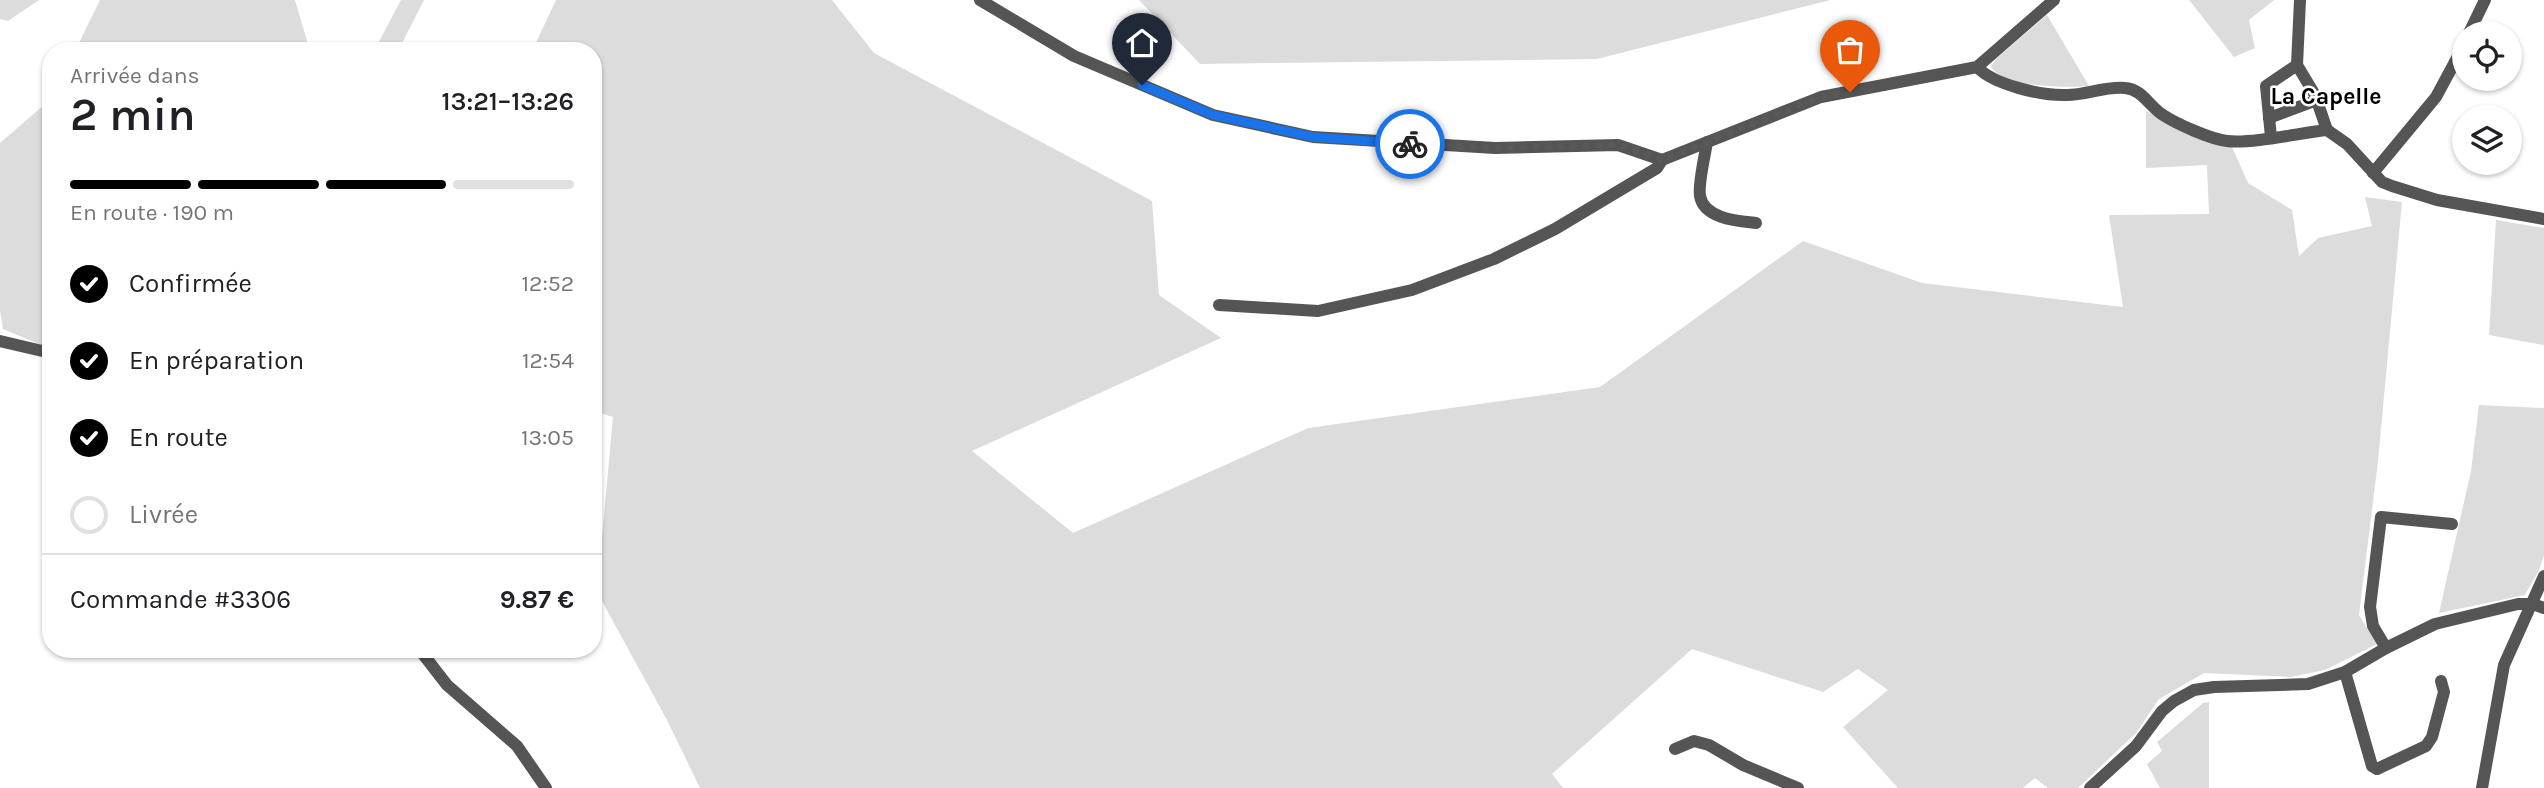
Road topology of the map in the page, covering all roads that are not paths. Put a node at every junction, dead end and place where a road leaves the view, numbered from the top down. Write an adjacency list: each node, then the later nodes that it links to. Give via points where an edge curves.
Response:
1 (980, 0): 14 (street, via 1074,57 1213,115 1313,137 1494,148 1618,145)
2 (2054, 0): 7 (street)
3 (2300, 0): 6 (street)
4 (2485, 0): 5 (street)
5 (2475, 21)
6 (2297, 65): 9 (street); 10 (street, via 2266,86)
7 (1977, 67): 12 (street, via 2007,84 2064,96 2132,89 2162,115 2197,131 2227,141); 13 (street, via 1821,97)
8 (2452, 67): 15 (street, via 2436,97)
9 (2317, 100): 10 (street); 11 (street)
10 (2269, 118): 12 (street)
11 (2327, 130): 12 (street); 15 (street)
12 (2272, 137)
13 (1707, 142): 14 (street); 17 (street, via 1700,196 1704,205 1732,221)
14 (1662, 160): 18 (street, via 1657,168 1555,229 1494,259 1412,290 1318,310)
15 (2374, 173): 16 (street, via 2382,182 2437,200)
16 (2544, 219)
17 (1756, 223)
18 (1219, 305)
19 (0, 341): 20 (street)
20 (42, 351)
21 (2452, 524): 24 (street, via 2381,517 2370,607 2373,626)
22 (2544, 576): 23 (street)
23 (2538, 606): 24 (street, via 2518,604 2435,624); 32 (street, via 2504,665)
24 (2386, 648): 26 (street)
25 (426, 658): 29 (street, via 447,685 517,746)
26 (2345, 672): 27 (street, via 2372,766 2377,769 2426,746 2444,692); 31 (street, via 2308,684 2194,690 2162,711 2136,746)
27 (2441, 681)
28 (1675, 749): 30 (street, via 1694,741 1709,745 1742,765)
29 (546, 788)
30 (1798, 788)
31 (2091, 788)
32 (2482, 788)

